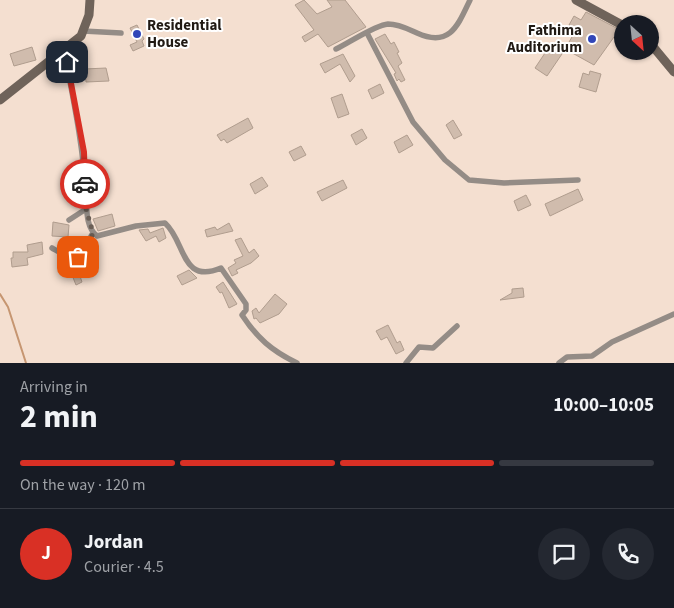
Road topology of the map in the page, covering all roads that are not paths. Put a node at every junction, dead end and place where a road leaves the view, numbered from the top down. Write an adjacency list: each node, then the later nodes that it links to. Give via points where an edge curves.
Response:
1 (90, 0): 5 (main road)
2 (470, 0): 6 (street, via 457,26 446,36 422,35 402,26 386,24)
3 (576, 0): 4 (main road)
4 (614, 21)
5 (83, 31): 7 (street); 9 (main road)
6 (366, 33): 8 (street); 13 (street, via 413,122 462,176 486,182)
7 (121, 34)
8 (336, 49)
9 (64, 50): 12 (main road); 14 (street, via 84,152)
10 (659, 54): 11 (main road)
11 (674, 72)
12 (0, 100)
13 (578, 180)
14 (86, 209): 15 (street); 16 (street)
15 (69, 220)
16 (93, 233): 17 (street, via 85,253 78,257 68,258); 20 (street, via 97,236 165,223 179,242 184,260 202,272 221,268 246,304 242,315 251,330 285,358)
17 (52, 248)
18 (674, 314): 22 (street, via 612,342 592,356 567,357)
19 (457, 326): 21 (street, via 433,348 419,347)
20 (297, 363)
21 (406, 363)
22 (558, 363)

